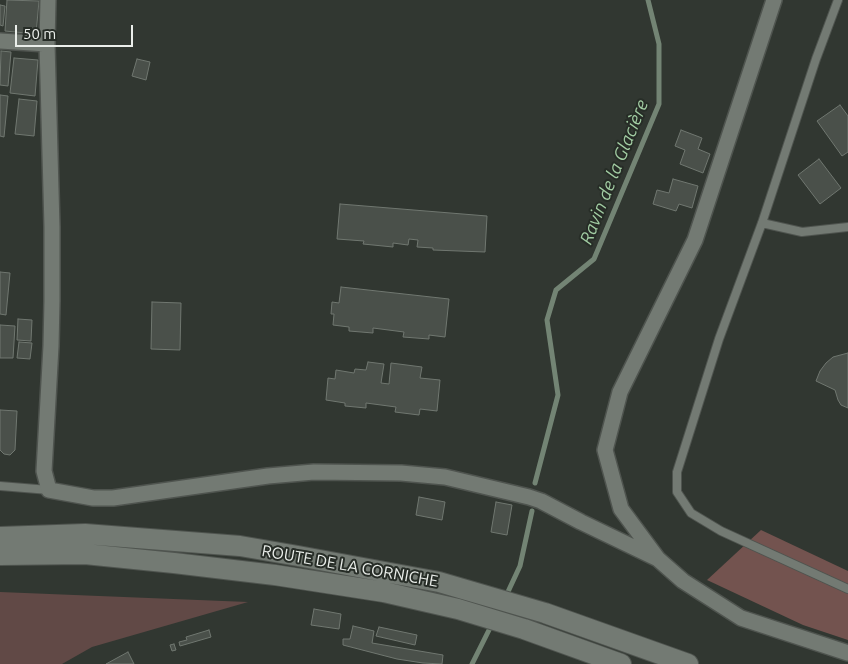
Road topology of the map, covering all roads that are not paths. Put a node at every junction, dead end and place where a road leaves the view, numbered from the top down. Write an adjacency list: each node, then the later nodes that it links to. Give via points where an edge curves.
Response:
1 (48, 0): 5 (street)
2 (774, 0): 13 (street, via 695,240 620,392 605,450 621,509)
3 (838, 0): 6 (lane)
4 (0, 41): 5 (street)
5 (47, 44): 9 (street, via 52,291 44,471)
6 (762, 224): 7 (lane, via 802,232); 14 (lane, via 716,348 677,472 677,492 691,513 721,531)
7 (848, 227)
8 (0, 486): 9 (lane)
9 (49, 490): 13 (street, via 92,498 113,498 268,476 314,472 401,472 436,476 535,499)
10 (0, 537): 11 (main road, ROUTE DE LA CORNICHE)
11 (85, 544): 12 (main road, ROUTE DE LA CORNICHE); 16 (main road, ROUTE DE LA CORNICHE, via 384,592 524,629); 17 (main road, ROUTE DE LA CORNICHE, via 240,546 439,582 545,613)
12 (0, 555)
13 (658, 559): 15 (street, via 683,581 741,618)
14 (848, 589)
15 (848, 653)
16 (621, 664)
17 (688, 664)

